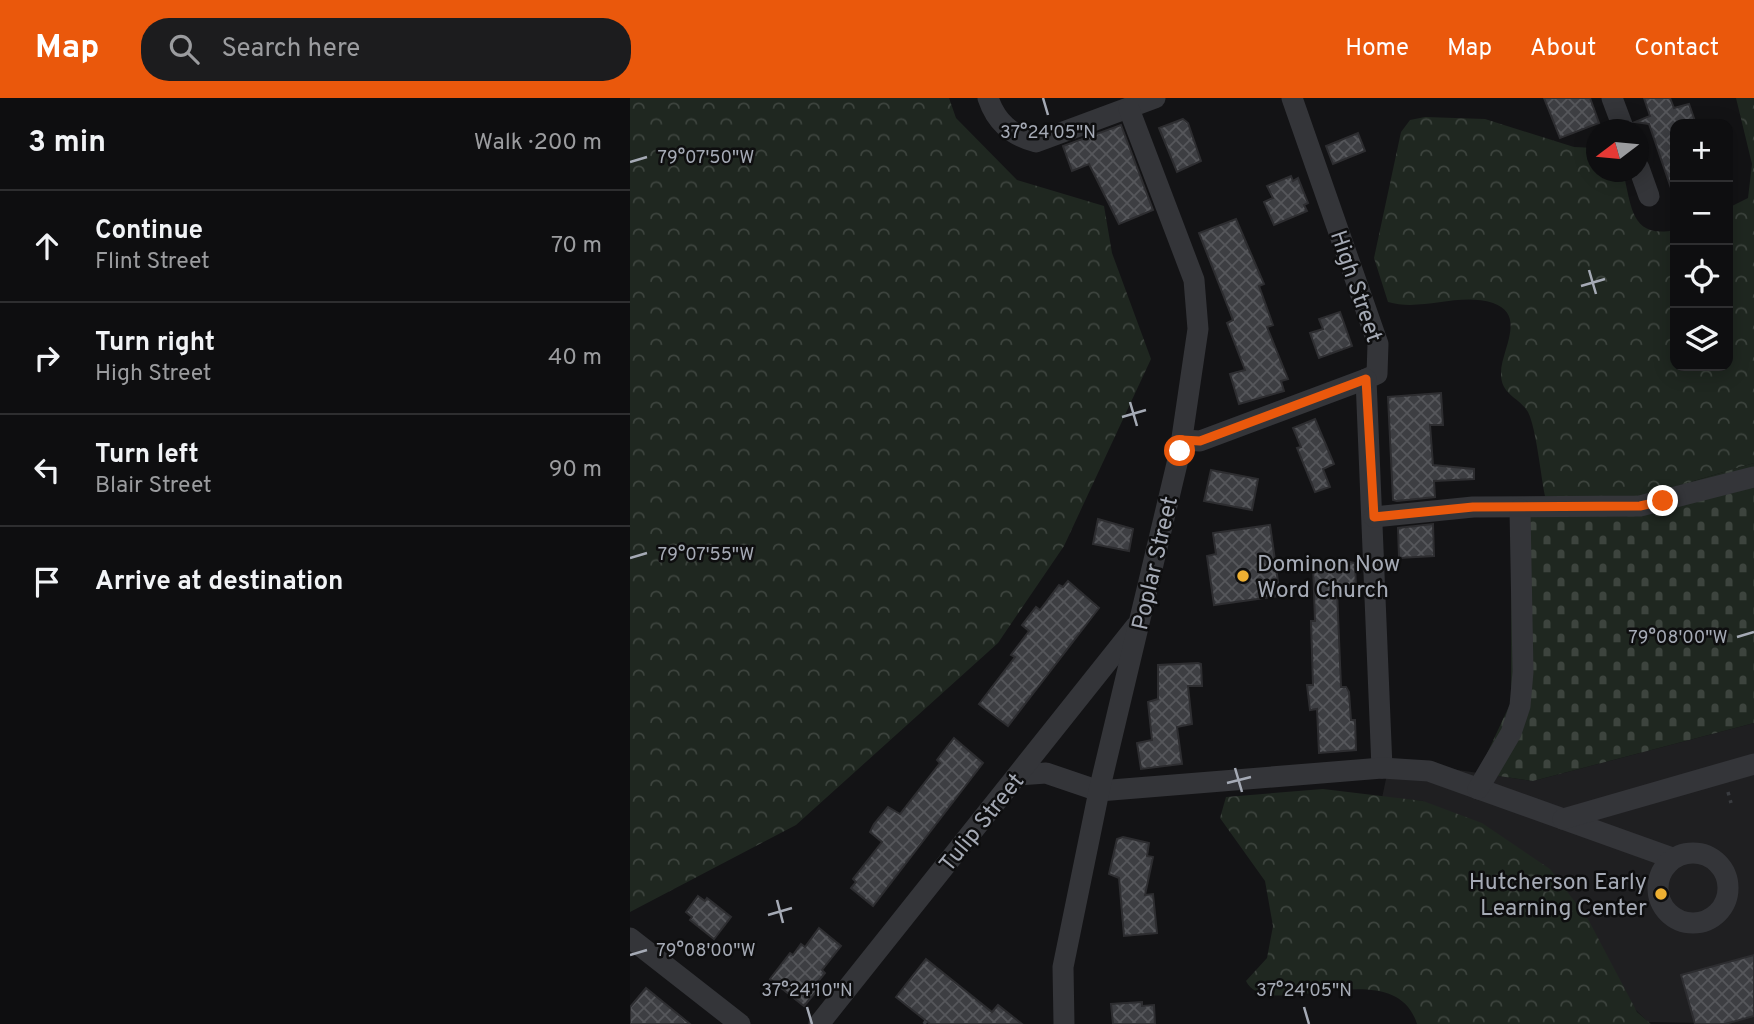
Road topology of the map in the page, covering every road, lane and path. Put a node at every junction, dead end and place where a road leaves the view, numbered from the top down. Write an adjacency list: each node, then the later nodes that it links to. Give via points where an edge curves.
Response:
1 (988, 98): 5 (street, via 1004,127 1035,142)
2 (1155, 98): 5 (street)
3 (1292, 98): 9 (street, High Street, via 1378,344 1377,374)
4 (1612, 98): 6 (street)
5 (1129, 108): 10 (street, Poplar Street, via 1195,280 1198,329)
6 (1620, 119)
7 (1644, 182): 8 (street)
8 (1649, 196)
9 (1366, 379): 10 (street, via 1200,441); 13 (street, High Street)
10 (1182, 440): 14 (street, Poplar Street)
11 (1754, 477): 12 (street, via 1640,506)
12 (1520, 509): 13 (street, via 1473,507); 18 (street, via 1521,706 1511,733)
13 (1374, 517): 16 (street, High Street)
14 (1141, 619): 17 (street, Tulip Street); 19 (street, Poplar Street)
15 (1754, 764): 20 (street)
16 (1382, 768): 18 (street, via 1429,771); 19 (street)
17 (1018, 775): 19 (street, via 1045,773); 24 (street, Tulip Street)
18 (1478, 789): 20 (street)
19 (1099, 791): 25 (street, Poplar Street, via 1063,967)
20 (1563, 819): 21 (street)
21 (1672, 858)
22 (630, 938): 23 (street)
23 (740, 1024)
24 (819, 1024)
25 (1064, 1024)

